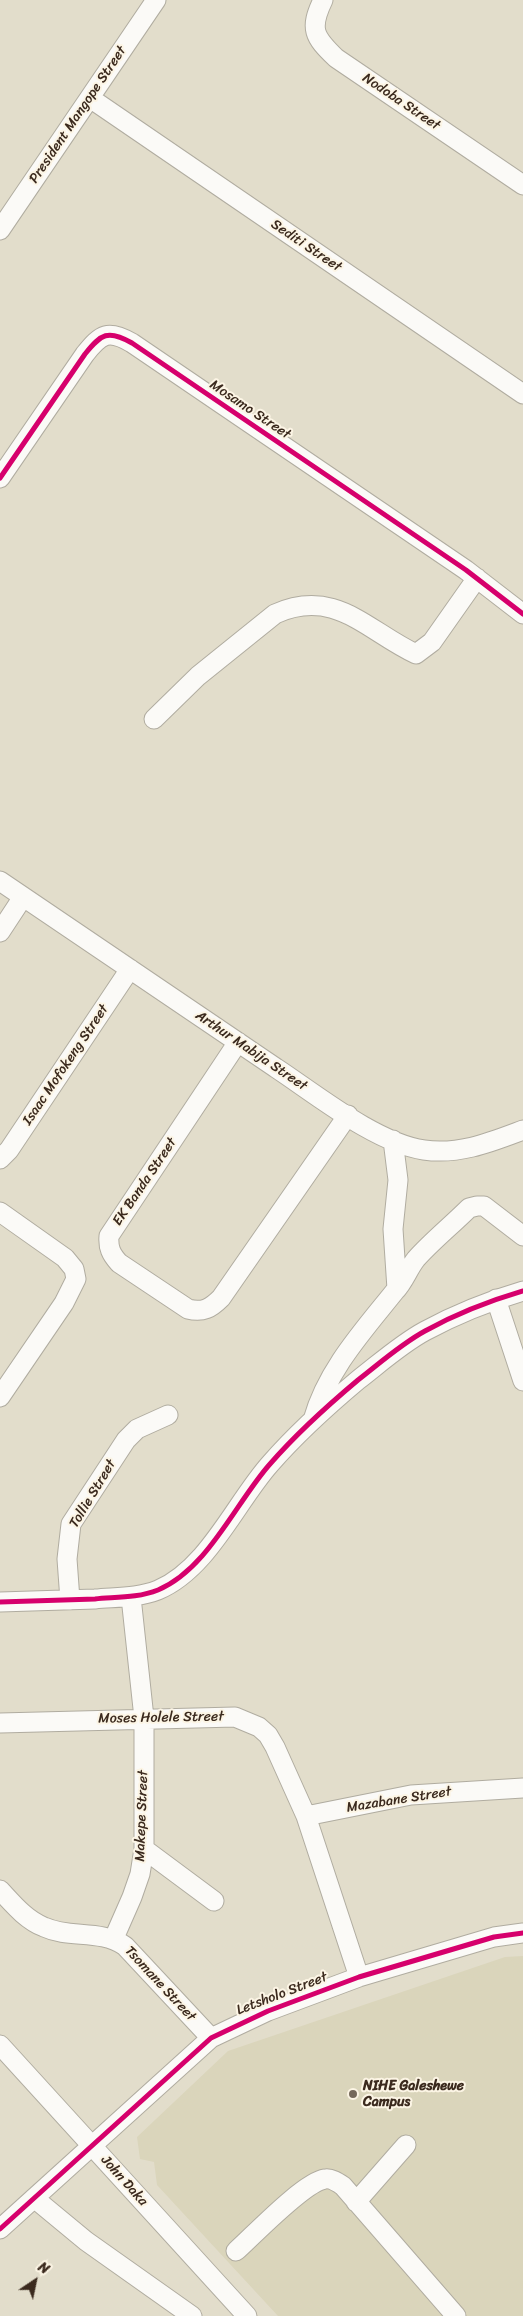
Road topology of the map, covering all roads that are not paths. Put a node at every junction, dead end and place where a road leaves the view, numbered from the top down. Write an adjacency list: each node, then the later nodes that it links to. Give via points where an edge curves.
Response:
1 (156, 0): 3 (street, President Mangope Street)
2 (323, 0): 4 (street, Nodoba Street, via 314,24 316,37 336,58)
3 (90, 98): 5 (street, President Mangope Street); 6 (street, Sediti Street)
4 (523, 185)
5 (1, 226)
6 (523, 394)
7 (0, 478): 8 (street, Mosamo Street, via 85,354 96,341 115,334)
8 (477, 578): 9 (street, Mosamo Street); 10 (street, via 432,642 416,654 346,612 317,606 289,608 276,614 198,676)
9 (523, 614)
10 (154, 718)
11 (0, 881): 12 (street, Arthur Mabija Street)
12 (23, 897): 13 (street); 14 (street, Arthur Mabija Street)
13 (0, 932)
14 (130, 969): 15 (street, Arthur Mabija Street); 19 (street, Isaac Mofokeng Street)
15 (238, 1042): 16 (street, Arthur Mabija Street); 16 (street, EK Banda Street, via 109,1236 110,1252 119,1263 188,1309 206,1310 221,1298)
16 (348, 1115): 18 (street, Arthur Mabija Street)
17 (523, 1130): 18 (street, Arthur Mabija Street, via 465,1150 445,1152 423,1150)
18 (393, 1140): 22 (street, via 398,1180 393,1229)
19 (0, 1159)
20 (0, 1212): 26 (street, via 66,1258 76,1279 64,1303)
21 (523, 1236): 22 (street, via 484,1206 469,1208 416,1260)
22 (397, 1289): 28 (street, via 366,1326 328,1381 319,1396)
23 (523, 1291): 24 (street)
24 (496, 1299): 25 (street); 28 (street, via 431,1328 394,1351)
25 (523, 1381)
26 (0, 1397)
27 (168, 1416): 30 (street, Tollie Street, via 137,1429 126,1440 71,1524 67,1558)
28 (313, 1420): 29 (street, via 270,1464 226,1527 183,1574 158,1590)
29 (131, 1596): 30 (street); 32 (street, Makepe Street)
30 (70, 1600): 31 (street)
31 (0, 1602)
32 (144, 1718): 33 (street, Moses Holele Street); 35 (street, Moses Holele Street, via 235,1717 259,1728 268,1735); 36 (street, Makepe Street)
33 (0, 1723)
34 (523, 1788): 35 (street, Mazabane Street, via 411,1795)
35 (306, 1816): 41 (street, Moses Holele Street)
36 (144, 1849): 38 (street); 40 (street, Makepe Street, via 140,1874)
37 (0, 1890): 40 (street, Tsomane Street, via 30,1920 44,1928)
38 (214, 1901)
39 (523, 1933): 41 (street, Letsholo Street, via 494,1937)
40 (114, 1938): 42 (street, Tsomane Street, via 140,1960)
41 (359, 1977): 42 (street, Letsholo Street, via 268,2011)
42 (211, 2038): 44 (street, Letsholo Street)
43 (0, 2045): 44 (street, John Daka)
44 (92, 2145): 46 (street, Letsholo Street); 51 (street, John Daka)
45 (406, 2145): 47 (street)
46 (34, 2198): 48 (street, Letsholo Street); 50 (street, via 86,2241)
47 (356, 2202): 49 (street, via 334,2180 316,2181); 52 (street)
48 (0, 2229)
49 (236, 2251)
50 (192, 2316)
51 (247, 2316)
52 (456, 2316)

